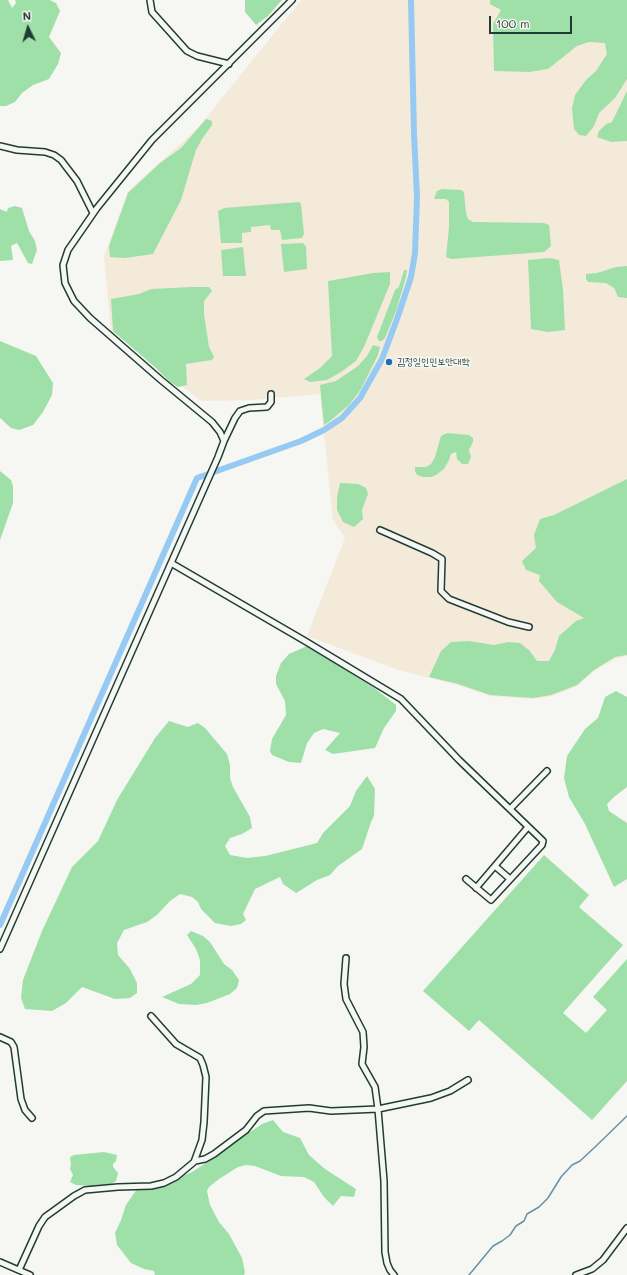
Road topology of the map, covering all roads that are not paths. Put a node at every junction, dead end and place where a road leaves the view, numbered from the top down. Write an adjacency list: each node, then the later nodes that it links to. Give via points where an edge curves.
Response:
1 (150, 0): 3 (street, via 152,12 187,51)
2 (292, 0): 3 (street)
3 (229, 64): 5 (street, via 152,140)
4 (0, 146): 5 (street, via 45,152 61,160 77,181)
5 (93, 214): 7 (street, via 68,250 63,264 65,283 74,301 90,318 212,422)
6 (272, 394): 7 (street, via 271,402 266,406 240,411)
7 (224, 441): 9 (street)
8 (380, 530): 10 (street, via 440,556 443,561 441,590 449,599 508,622)
9 (171, 563): 12 (street, via 401,699); 18 (street)
10 (529, 627)
11 (547, 771): 12 (street)
12 (510, 809): 13 (street)
13 (528, 827): 14 (street); 16 (street, via 543,841 542,845)
14 (495, 866): 16 (street); 17 (street)
15 (466, 879): 17 (street)
16 (510, 879): 17 (street, via 491,900)
17 (476, 888)
18 (0, 949)
19 (346, 958): 23 (street, via 346,999 362,1032 362,1064 375,1087)
20 (151, 1016): 25 (street, via 176,1044 200,1058 203,1065 206,1077 204,1122 202,1140)
21 (0, 1037): 24 (street, via 11,1042 14,1047 21,1098 25,1110)
22 (468, 1080): 23 (street, via 450,1091 431,1098)
23 (378, 1109): 25 (street, via 330,1111 309,1108 264,1111 246,1130 214,1154 205,1159); 30 (street, via 384,1181 385,1252 387,1263)
24 (32, 1118)
25 (195, 1160): 28 (street, via 189,1168 164,1183 86,1190 74,1196 45,1217)
26 (627, 1228): 31 (street, via 603,1260 592,1269)
27 (0, 1262): 28 (street)
28 (19, 1270): 29 (street)
29 (30, 1275)
30 (394, 1275)
31 (576, 1275)

